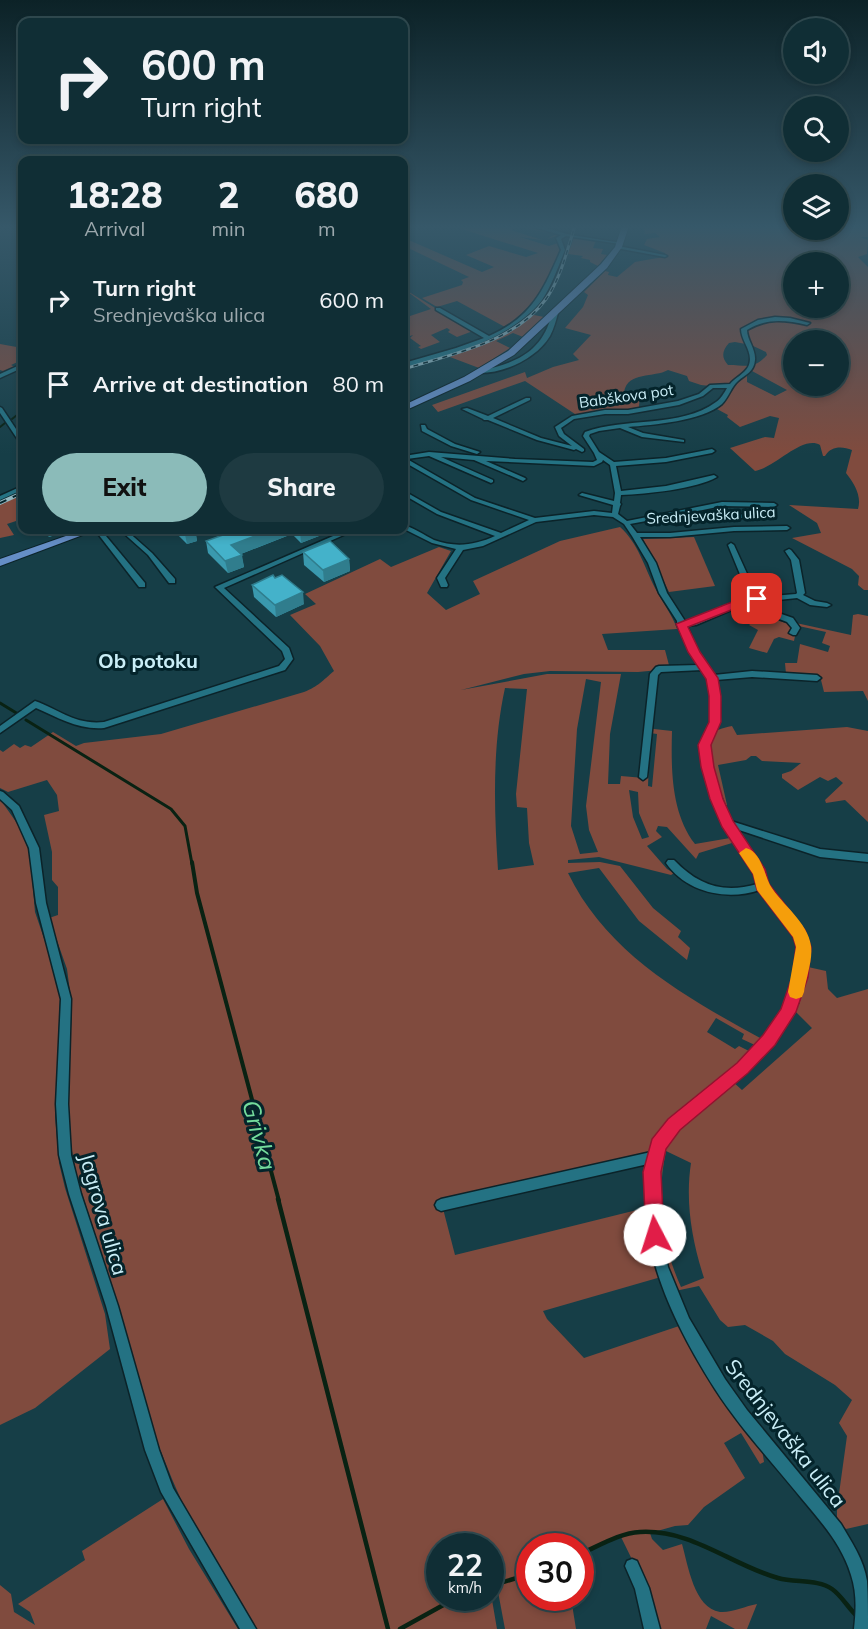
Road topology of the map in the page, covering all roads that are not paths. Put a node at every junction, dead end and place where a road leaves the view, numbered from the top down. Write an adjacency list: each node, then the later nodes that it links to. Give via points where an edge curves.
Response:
1 (536, 302): 6 (street, via 505,329)
2 (567, 302): 4 (main road)
3 (438, 309): 6 (street)
4 (555, 313): 9 (main road, via 511,353); 9 (street, via 551,329 528,356 506,367)
5 (807, 323): 11 (street, via 770,318 744,329 752,360 750,369)
6 (487, 337): 7 (street)
7 (408, 364)
8 (18, 368): 10 (street)
9 (482, 372): 13 (main road)
10 (0, 376)
11 (730, 386): 18 (street, via 717,405 674,419); 21 (street, Babškova pot, via 708,387 701,395 679,403 572,418 558,427 561,435)
12 (528, 399): 16 (street)
13 (408, 405)
14 (0, 409): 19 (street)
15 (465, 409): 16 (street, Babškova pot)
16 (486, 419): 21 (street, Babškova pot)
17 (423, 426): 27 (street, via 453,445)
18 (621, 426): 20 (street, via 632,434); 23 (street, via 587,433)
19 (18, 436)
20 (682, 441)
21 (582, 450): 23 (street, Babškova pot)
22 (711, 451): 29 (street, via 666,460)
23 (597, 453): 27 (street, via 600,461 594,464); 29 (street)
24 (429, 454): 25 (street); 26 (street); 32 (street)
25 (408, 458)
26 (475, 458): 27 (street); 31 (street)
27 (497, 459)
28 (408, 461): 43 (street, via 473,499)
29 (613, 464): 34 (street)
30 (714, 477): 34 (street)
31 (523, 479)
32 (491, 481)
33 (18, 490): 37 (street)
34 (618, 493): 38 (street)
35 (408, 494): 51 (street, via 439,513)
36 (582, 495): 38 (street)
37 (0, 498)
38 (618, 504): 41 (street)
39 (774, 505): 40 (street, Srednjevaška ulica, via 722,504)
40 (669, 514): 42 (street, Srednjevaška ulica, via 676,523); 44 (street, Srednjevaška ulica)
41 (615, 515): 43 (street, via 594,513); 44 (street, Srednjevaška ulica)
42 (761, 516)
43 (535, 520): 51 (street)
44 (626, 523): 52 (street, Srednjevaška ulica)
45 (787, 528): 52 (street, Srednjevaška ulica)
46 (408, 529): 54 (street, via 434,542)
47 (75, 534): 56 (main road)
48 (101, 534): 64 (street)
49 (128, 534): 61 (street)
50 (343, 534): 76 (street, via 219,587 286,650 289,659 282,668 110,723 84,726 34,704)
51 (500, 535): 54 (street, via 480,545)
52 (636, 535): 71 (street, Srednjevaška ulica)
53 (731, 545): 57 (street, Srednjevaška ulica)
54 (460, 548): 65 (street, via 444,571)
55 (789, 551): 60 (street)
56 (0, 563)
57 (741, 568): 58 (street); 68 (street, Srednjevaška ulica)
58 (753, 568)
59 (807, 570): 60 (street)
60 (798, 573): 63 (street)
61 (172, 581)
62 (809, 583): 63 (street)
63 (800, 584): 67 (street)
64 (142, 585)
65 (444, 585)
66 (747, 595): 68 (street)
67 (798, 596): 68 (street); 70 (street)
68 (757, 599): 69 (street)
69 (741, 602): 71 (street); 72 (street, via 790,620 796,628)
70 (827, 605)
71 (681, 624): 73 (street, Srednjevaška ulica)
72 (793, 633)
73 (703, 667): 74 (street, Srednjevaška ulica); 77 (street, via 659,669 654,674)
74 (712, 678): 75 (street, via 752,674); 79 (street, Srednjevaška ulica, via 715,722 705,755)
75 (817, 678)
76 (0, 730)
77 (642, 777)
78 (0, 794): 86 (street, Jagrova ulica, via 16,808 34,848 41,903 66,999 63,1114 65,1155 75,1194 168,1492)
79 (727, 823): 80 (street, via 820,853); 82 (street, Srednjevaška ulica, via 760,873)
80 (868, 858)
81 (671, 863): 82 (street, via 681,874 712,891 740,893)
82 (762, 885): 83 (street, Srednjevaška ulica, via 794,926 804,947 794,1000 769,1040 742,1068 674,1124)
83 (654, 1157): 84 (street); 88 (street, Srednjevaška ulica, via 655,1235 684,1322 742,1415 847,1547 864,1591)
84 (441, 1205)
85 (632, 1566): 87 (street)
86 (248, 1629)
87 (652, 1629)
88 (862, 1629)

